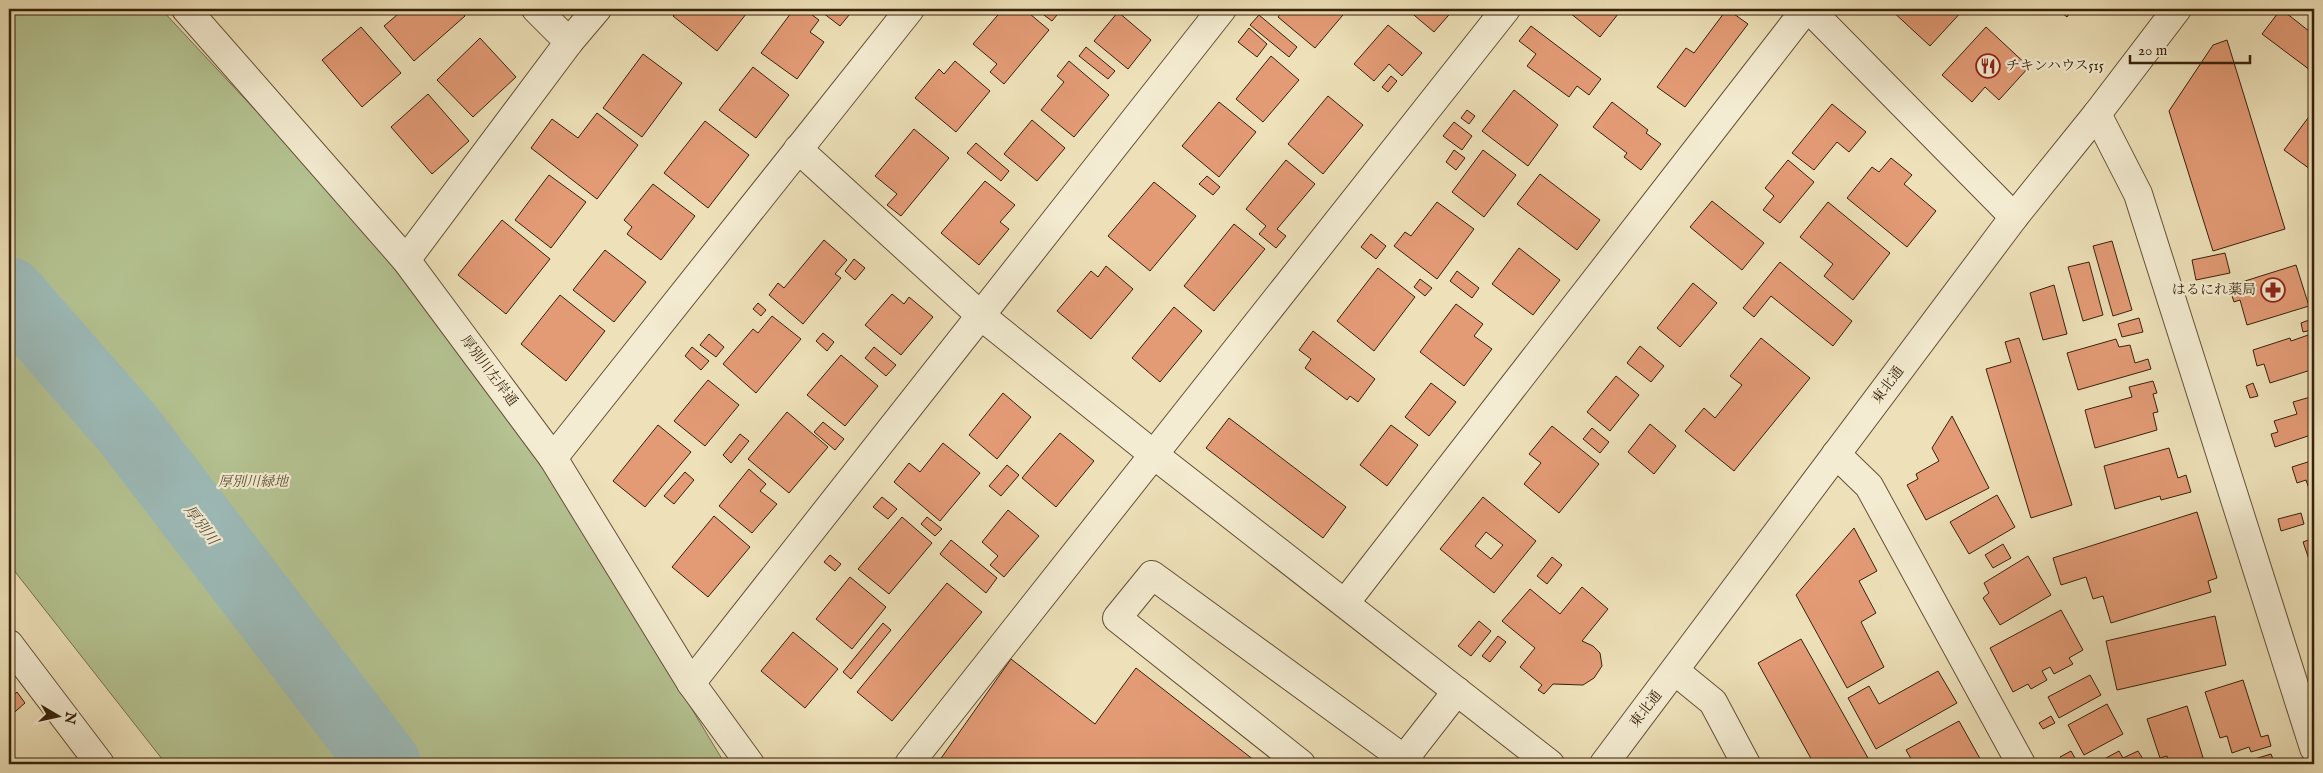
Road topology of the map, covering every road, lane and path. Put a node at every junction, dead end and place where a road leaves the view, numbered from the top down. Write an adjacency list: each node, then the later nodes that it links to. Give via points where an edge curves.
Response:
1 (186, 9): 13 (street, 厚別川左岸通)
2 (536, 9): 9 (street)
3 (597, 9): 9 (street)
4 (910, 9): 11 (street)
5 (1222, 9): 14 (street)
6 (1506, 9): 15 (street)
7 (1808, 9): 12 (street); 18 (street)
8 (2177, 9): 10 (street, 東北通)
9 (569, 42): 13 (street)
10 (2096, 114): 12 (street, 東北通); 23 (street, via 2138,194)
11 (798, 149): 14 (street); 17 (street)
12 (2014, 217): 16 (street, 東北通)
13 (406, 260): 17 (street, 厚別川左岸通)
14 (980, 315): 15 (street); 21 (street)
15 (1153, 454): 18 (street); 27 (street)
16 (1836, 454): 20 (street, 東北通); 32 (street, via 1869,486)
17 (553, 458): 21 (street, 厚別川左岸通)
18 (1345, 603): 22 (street)
19 (9, 644): 25 (street)
20 (1675, 671): 30 (street, 東北通); 31 (street, via 1712,702)
21 (691, 684): 26 (street, 厚別川左岸通)
22 (1457, 691): 24 (street); 29 (street)
23 (2314, 748)
24 (1408, 762): 28 (street, via 1152,575 1117,618)
25 (100, 764)
26 (750, 764)
27 (909, 764)
28 (1301, 764)
29 (1550, 764)
30 (1604, 764)
31 (1746, 764)
32 (2020, 764)

